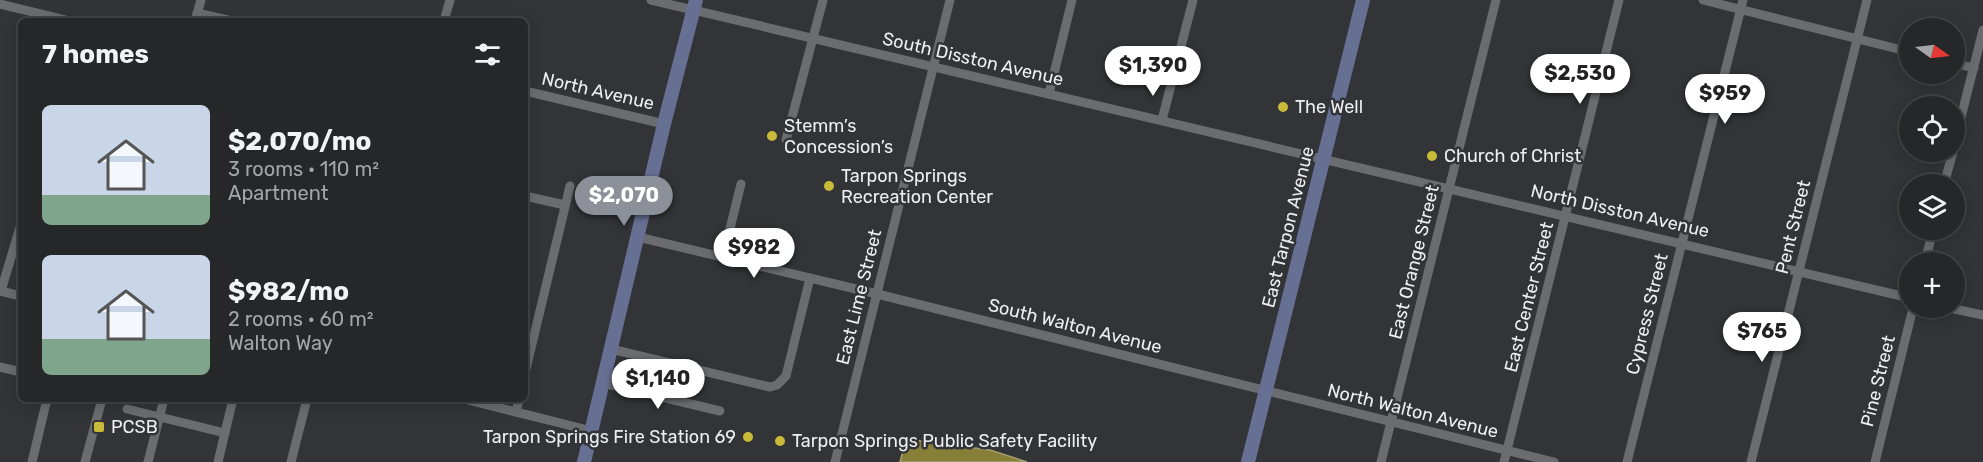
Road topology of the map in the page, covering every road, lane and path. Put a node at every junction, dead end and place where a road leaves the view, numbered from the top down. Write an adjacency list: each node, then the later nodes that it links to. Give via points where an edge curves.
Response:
1 (201, 0): 16 (street)
2 (450, 0): 18 (street)
3 (651, 0): 14 (street, South Disston Avenue)
4 (823, 0): 20 (street)
5 (950, 0): 24 (street, East Lime Street)
6 (1072, 0): 27 (street)
7 (1193, 0): 29 (street)
8 (1362, 0): 32 (main road, East Tarpon Avenue)
9 (1496, 0): 35 (street, East Orange Street)
10 (1619, 0): 38 (street, East Center Street)
11 (1703, 0): 15 (street)
12 (1867, 0): 21 (street, Pent Street)
13 (0, 4): 17 (street)
14 (695, 5): 20 (street, South Disston Avenue); 30 (main road)
15 (1741, 5): 21 (street); 41 (street, Cypress Street)
16 (196, 17)
17 (58, 18)
18 (445, 18)
19 (1983, 30): 25 (street)
20 (813, 38): 24 (street, South Disston Avenue); 31 (street)
21 (1857, 39): 22 (street); 43 (street, Pent Street)
22 (1899, 49)
23 (1965, 66): 25 (street)
24 (933, 67): 27 (street, South Disston Avenue); 46 (street, East Lime Street)
25 (1974, 68): 28 (street)
26 (528, 92): 30 (street, North Avenue)
27 (1049, 94): 29 (street, South Disston Avenue)
28 (1965, 103)
29 (1162, 120): 32 (street, South Disston Avenue)
30 (664, 124): 40 (main road)
31 (786, 140)
32 (1323, 159): 35 (street, North Disston Avenue); 57 (main road, East Tarpon Avenue)
33 (741, 184): 42 (street)
34 (570, 186): 37 (street)
35 (1450, 188): 38 (street, North Disston Avenue); 69 (street, East Orange Street)
36 (528, 197): 37 (street)
37 (565, 205): 53 (street)
38 (1566, 216): 41 (street, North Disston Avenue); 72 (street, East Center Street)
39 (18, 234): 45 (street)
40 (638, 237): 42 (street, South Walton Avenue); 52 (main road)
41 (1682, 243): 43 (street, North Disston Avenue); 84 (street, Cypress Street)
42 (723, 258): 44 (street, South Walton Avenue)
43 (1799, 271): 48 (street, North Disston Avenue); 85 (street, Pent Street)
44 (810, 278): 46 (street, South Walton Avenue); 52 (street, via 788,370 777,385 770,387)
45 (1, 291): 47 (street)
46 (877, 294): 57 (street, South Walton Avenue); 79 (street, East Lime Street)
47 (18, 295)
48 (1899, 295)
49 (1965, 311): 50 (street)
50 (1983, 315)
51 (1911, 318): 86 (street, Pine Street)
52 (611, 349): 56 (main road)
53 (528, 360)
54 (0, 367): 55 (street)
55 (18, 371)
56 (603, 382): 66 (street); 70 (main road)
57 (1265, 391): 69 (street, North Walton Avenue); 80 (main road, East Tarpon Avenue)
58 (46, 402): 73 (street)
59 (101, 402): 74 (street)
60 (163, 402): 68 (street)
61 (232, 402): 71 (street)
62 (306, 402): 77 (street)
63 (476, 402): 67 (street)
64 (518, 402): 67 (street)
65 (128, 409): 68 (street)
66 (720, 411)
67 (516, 412): 70 (street)
68 (159, 417): 71 (street); 75 (street)
69 (1391, 422): 72 (street, North Walton Avenue); 81 (street, East Orange Street)
70 (592, 431): 78 (main road)
71 (225, 433): 76 (street)
72 (1507, 451): 82 (street, East Center Street); 83 (street, North Walton Avenue)
73 (32, 462)
74 (85, 462)
75 (148, 462)
76 (218, 462)
77 (291, 462)
78 (584, 462)
79 (836, 462)
80 (1248, 462)
81 (1381, 462)
82 (1504, 462)
83 (1554, 462)
84 (1627, 462)
85 (1750, 462)
86 (1875, 462)

